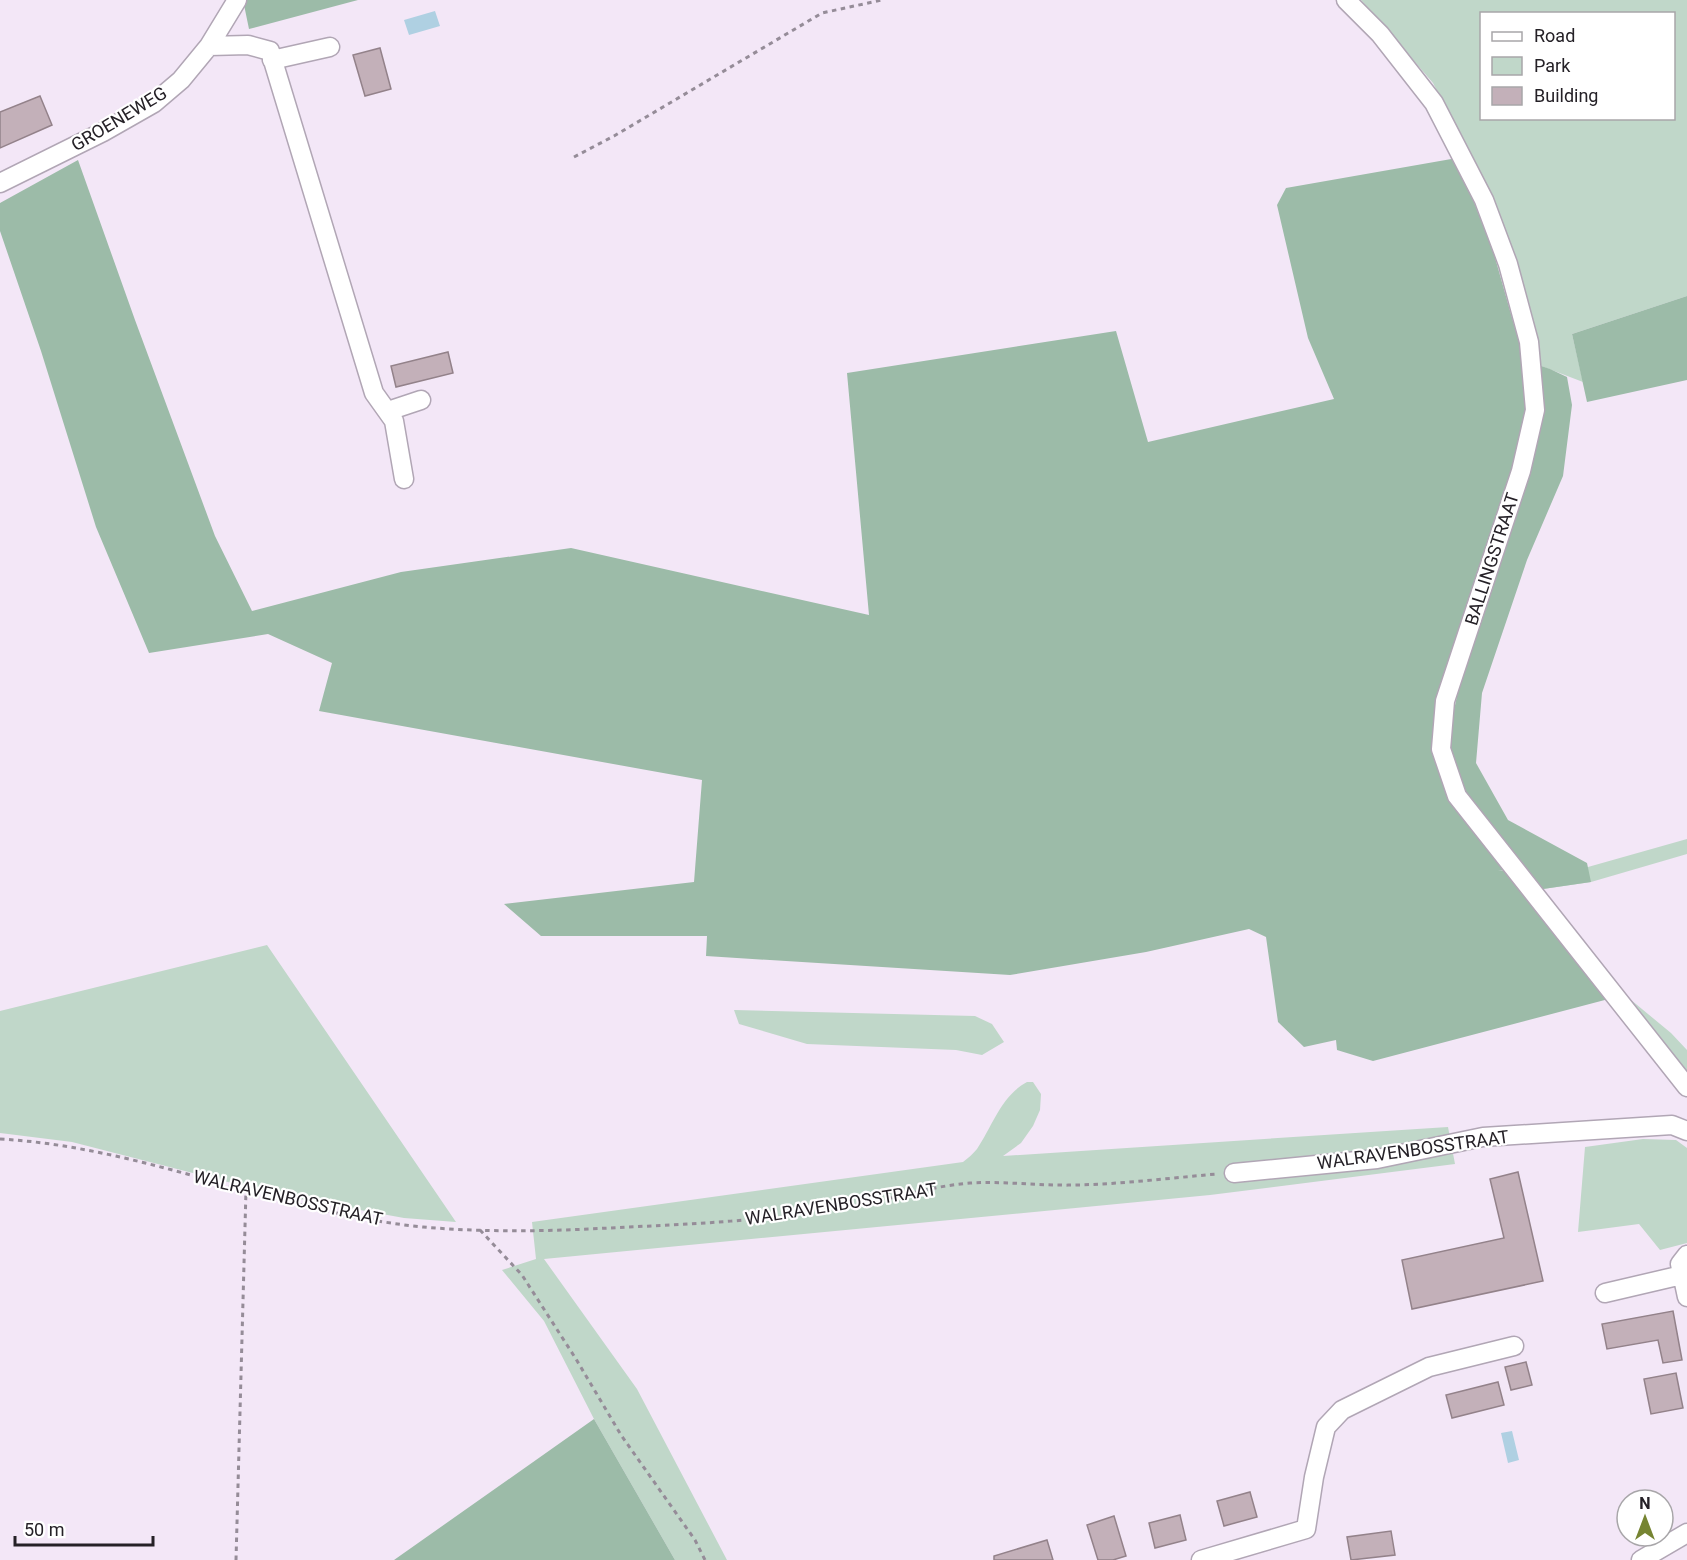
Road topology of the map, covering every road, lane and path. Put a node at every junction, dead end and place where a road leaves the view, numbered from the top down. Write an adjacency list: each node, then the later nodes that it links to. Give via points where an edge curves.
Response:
1 (237, 0): 4 (street, GROENEWEG)
2 (882, 0): 7 (path, via 822,13)
3 (1346, 0): 12 (street, BALLINGSTRAAT, via 1380,34 1434,103 1484,200 1508,264 1529,342 1535,410 1521,471 1445,701 1441,748 1457,796)
4 (209, 46): 6 (street, via 248,45 270,51); 8 (street, GROENEWEG, via 181,80 154,103)
5 (330, 47): 6 (street)
6 (272, 60): 10 (street, via 374,393)
7 (574, 157)
8 (0, 183)
9 (421, 400): 10 (street)
10 (388, 411): 11 (street, via 394,420)
11 (404, 479)
12 (1687, 1087)
13 (1687, 1131): 15 (street, WALRAVENBOSSTRAAT, via 1671,1125 1483,1137 1377,1159)
14 (0, 1139): 16 (path, WALRAVENBOSSTRAAT, via 107,1154)
15 (1234, 1173): 17 (path, WALRAVENBOSSTRAAT, via 1076,1185 970,1184 855,1206 723,1223)
16 (246, 1190): 17 (path, WALRAVENBOSSTRAAT, via 373,1220); 25 (path)
17 (480, 1230): 26 (path, via 522,1275 621,1435)
18 (1687, 1255): 19 (street, via 1680,1264)
19 (1682, 1275): 20 (street); 21 (street)
20 (1605, 1293)
21 (1687, 1297)
22 (1515, 1346): 24 (street, via 1429,1367 1342,1410 1326,1427 1306,1529)
23 (1687, 1533): 28 (street)
24 (1222, 1557): 27 (street)
25 (236, 1560)
26 (705, 1560)
27 (1201, 1560)
28 (1641, 1560)

